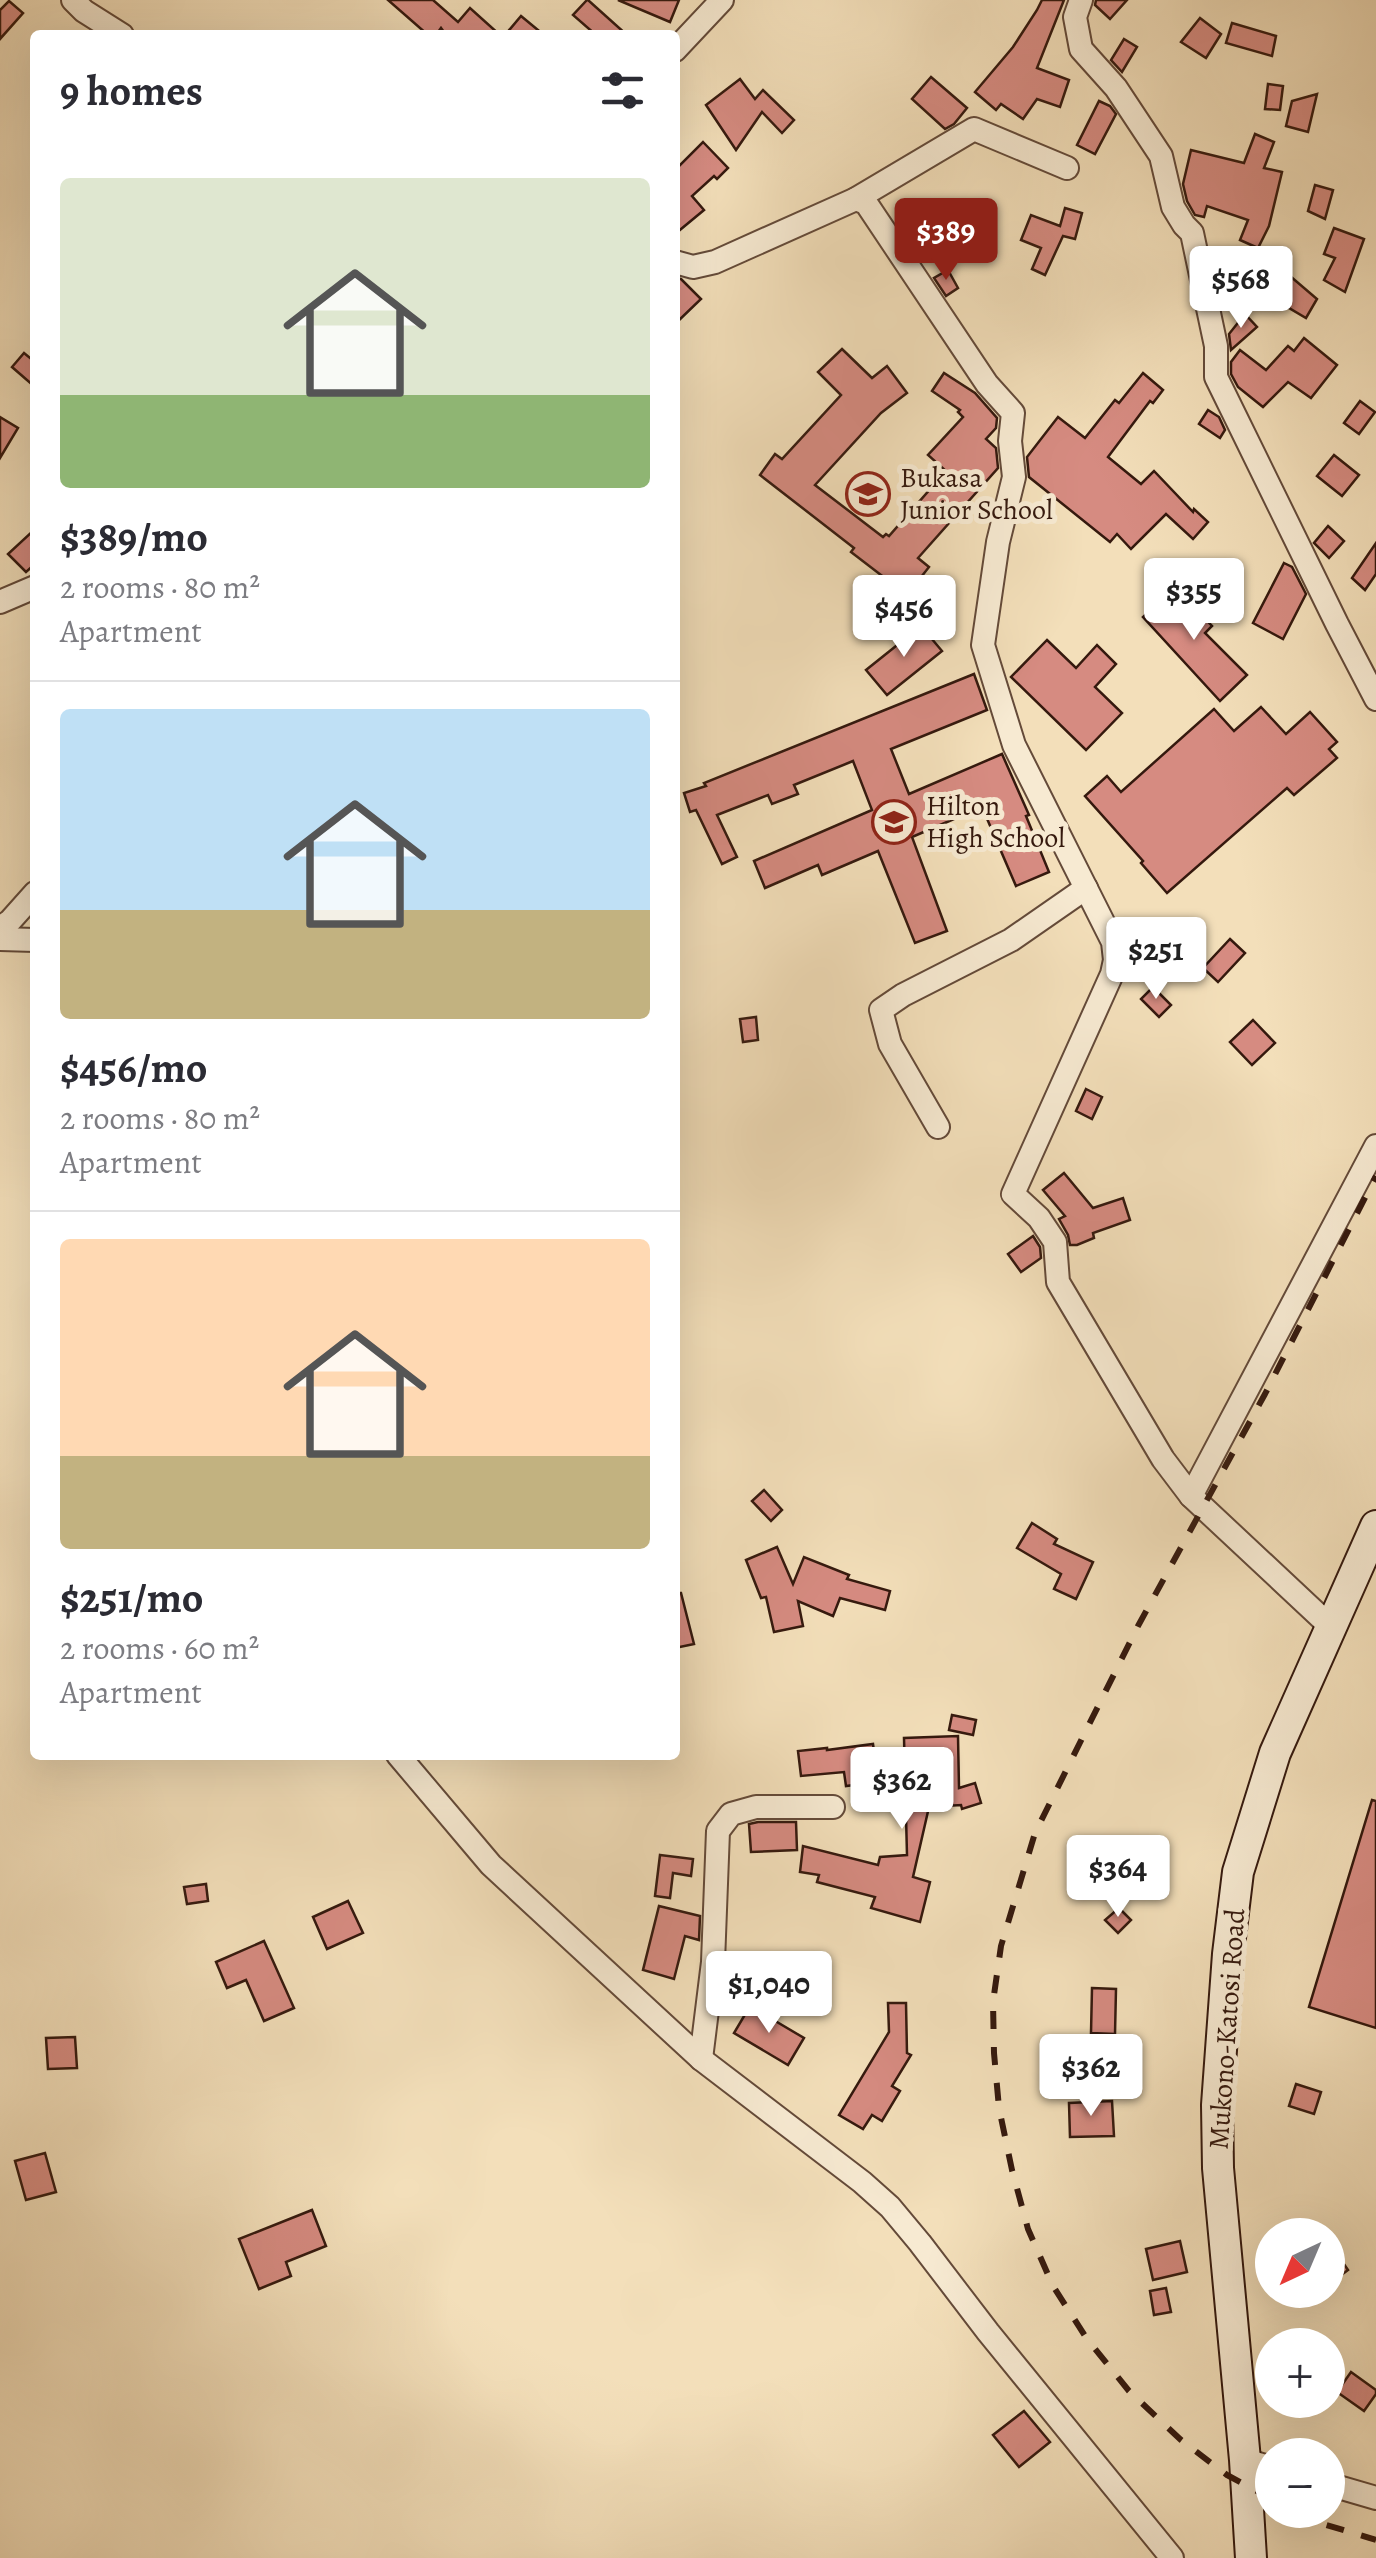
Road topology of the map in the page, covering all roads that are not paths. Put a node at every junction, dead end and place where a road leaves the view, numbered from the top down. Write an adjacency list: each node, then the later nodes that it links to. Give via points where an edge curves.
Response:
1 (73, 0): 4 (street)
2 (722, 0): 5 (street)
3 (1082, 0): 11 (street, via 1075,18 1082,49 1160,156 1173,206 1192,233 1216,346 1216,377)
4 (114, 30)
5 (680, 45)
6 (1067, 168): 7 (street, via 974,129)
7 (856, 199): 8 (street, via 715,262); 12 (street, via 874,212 1013,413 1014,477 983,646 1014,745)
8 (680, 263)
9 (30, 590): 10 (street)
10 (0, 602)
11 (1376, 699)
12 (1086, 888): 17 (street, via 1011,940 881,1010 890,1044); 19 (street, via 1114,942 1112,974 1013,1194 1055,1242 1058,1282)
13 (30, 899): 14 (street)
14 (0, 928)
15 (0, 939): 16 (street)
16 (30, 940)
17 (938, 1126)
18 (1376, 1146): 19 (street)
19 (1191, 1496): 21 (street)
20 (1376, 1526): 21 (main road, Mukono-Katosi Road)
21 (1331, 1627): 25 (main road, Mukono-Katosi Road, via 1275,1753 1238,1872 1228,1954 1218,2168)
22 (402, 1760): 24 (street, via 491,1865)
23 (833, 1807): 24 (street, via 756,1807 731,1814 718,1832)
24 (701, 2059): 29 (street, via 890,2207)
25 (1255, 2438)
26 (1345, 2489): 27 (street)
27 (1376, 2498)
28 (1255, 2511): 30 (main road, Mukono-Katosi Road)
29 (1172, 2558)
30 (1251, 2558)

